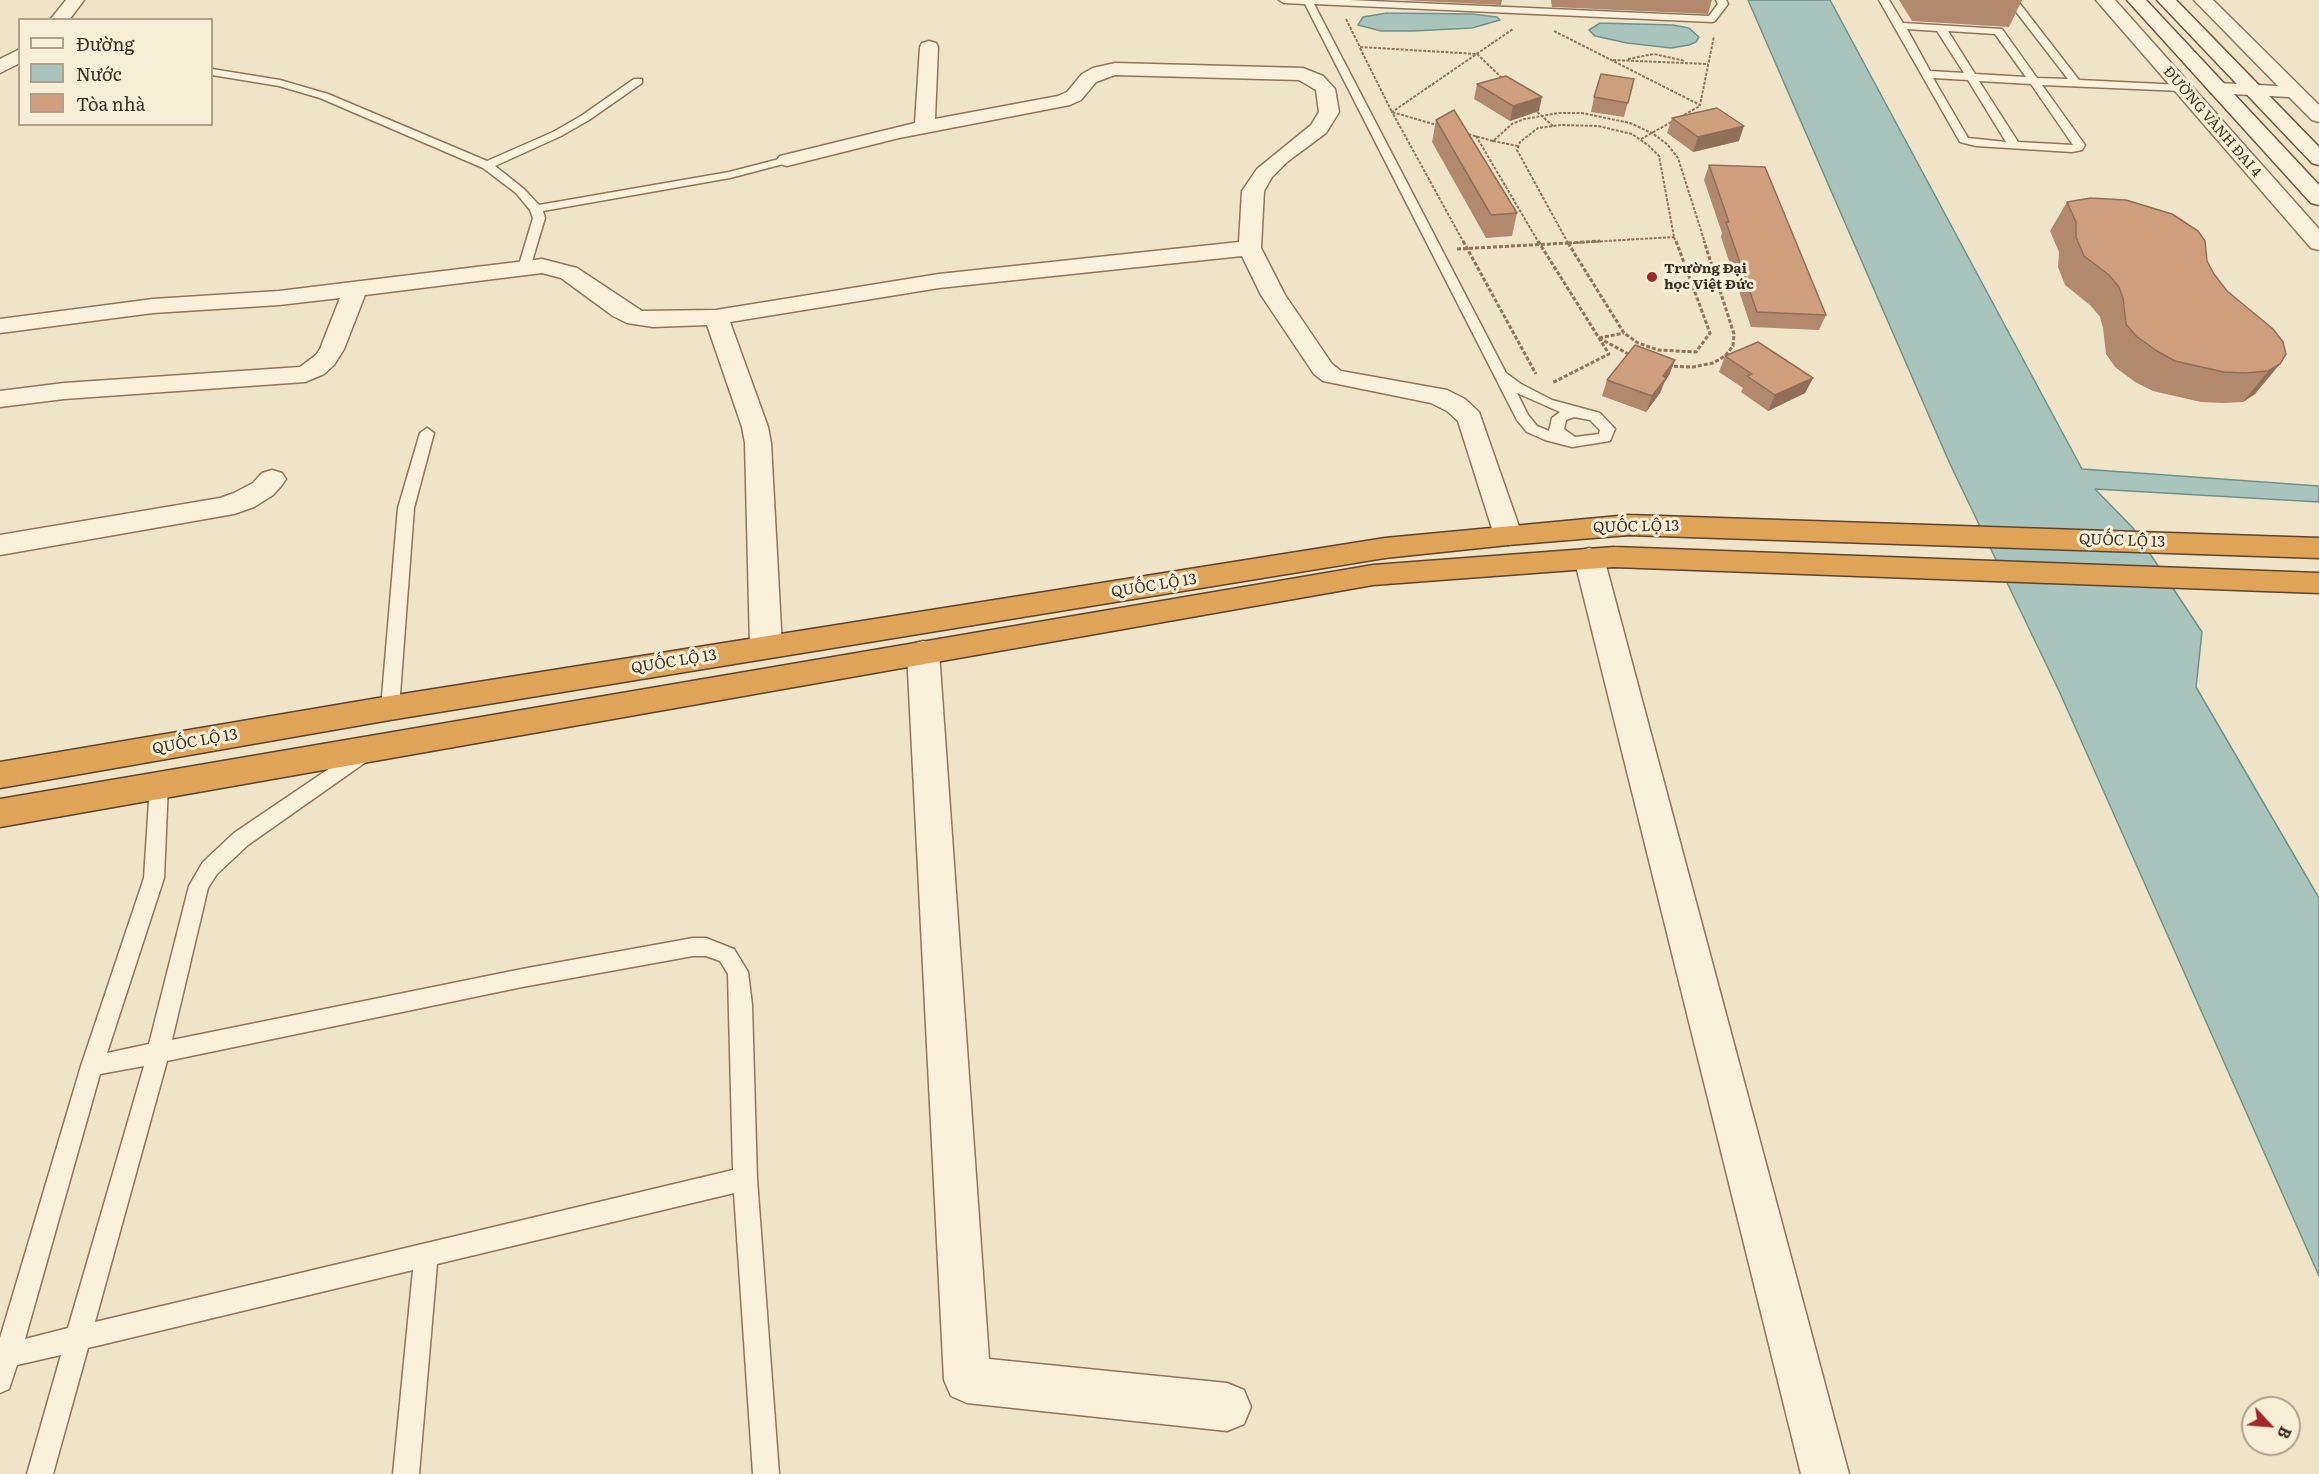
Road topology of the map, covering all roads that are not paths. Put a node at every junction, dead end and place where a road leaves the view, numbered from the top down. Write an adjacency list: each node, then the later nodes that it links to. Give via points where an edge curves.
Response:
1 (75, 0): 11 (street)
2 (1284, 0): 10 (lane)
3 (1721, 0): 10 (lane, via 1723,4 1712,19)
4 (1884, 0): 13 (lane)
5 (2012, 0): 22 (lane)
6 (2105, 0): 23 (street, ĐƯỜNG VÀNH ĐAI 4)
7 (2136, 0): 24 (street, ĐƯỜNG VÀNH ĐAI 4)
8 (2166, 0): 25 (street)
9 (2202, 0): 26 (street)
10 (1308, 1): 42 (lane)
11 (61, 18)
12 (1940, 27): 13 (lane); 19 (lane); 21 (lane, via 1998,31)
13 (1901, 28): 18 (lane)
14 (929, 47): 29 (street)
15 (18, 55): 16 (street)
16 (0, 67)
17 (213, 72): 33 (lane, via 280,83 324,96)
18 (1926, 74): 19 (lane); 30 (lane, via 1964,140)
19 (1969, 77): 21 (lane); 30 (lane)
20 (638, 81): 33 (lane, via 557,134)
21 (2034, 81): 22 (lane); 30 (lane, via 2078,148)
22 (2076, 83): 23 (lane)
23 (2182, 88): 36 (street, ĐƯỜNG VÀNH ĐAI 4)
24 (2217, 88): 25 (street); 34 (street, ĐƯỜNG VÀNH ĐAI 4)
25 (2253, 91): 26 (street); 31 (street)
26 (2296, 92): 27 (street); 28 (street)
27 (2319, 93)
28 (2319, 116)
29 (925, 126): 32 (street); 37 (street, via 1063,101 1074,96 1089,78 1115,69 1303,74 1325,89 1329,112 1319,129 1264,173 1253,191)
30 (2014, 145)
31 (2319, 159)
32 (788, 160): 35 (lane, via 730,175)
33 (487, 166): 35 (lane)
34 (2319, 198)
35 (536, 209): 38 (lane, via 539,218)
36 (2319, 243)
37 (1250, 248): 40 (street, via 939,281); 48 (street, via 1273,295 1323,369 1332,376 1438,396 1470,418)
38 (524, 268): 39 (street); 40 (street, via 560,269 636,318)
39 (356, 288): 41 (street, via 279,298 153,306); 43 (street, via 332,349 320,365 305,374)
40 (716, 317): 53 (street, via 758,442)
41 (0, 326)
42 (1498, 371): 44 (lane, via 1516,387 1538,392); 46 (lane, via 1532,429)
43 (0, 399)
44 (1573, 412): 46 (lane, via 1559,418 1556,431); 46 (lane, via 1595,416 1608,429 1605,438)
45 (427, 432): 55 (lane, via 406,508)
46 (1572, 442)
47 (272, 479): 49 (street, via 263,489 224,507)
48 (1508, 535): 50 (highway, QUỐC LỘ 13, via 1629,525); 53 (highway, QUỐC LỘ 13, via 1384,548)
49 (0, 545)
50 (2319, 548)
51 (1589, 558): 52 (highway, QUỐC LỘ 13); 54 (highway, QUỐC LỘ 13, via 1373,575); 71 (street)
52 (2319, 583)
53 (766, 647): 55 (highway, QUỐC LỘ 13)
54 (923, 652): 56 (highway, QUỐC LỘ 13); 67 (street, via 967,1380)
55 (390, 708): 57 (highway, QUỐC LỘ 13)
56 (371, 749): 58 (highway, QUỐC LỘ 13); 60 (lane, via 241,839 204,877 196,893)
57 (0, 776)
58 (159, 785): 59 (highway, QUỐC LỘ 13); 61 (lane, via 154,878)
59 (0, 813)
60 (158, 1053): 61 (lane); 62 (lane, via 522,978 706,946 728,955 738,972); 64 (lane)
61 (92, 1066): 65 (lane)
62 (745, 1179): 63 (lane); 70 (lane)
63 (426, 1256): 64 (lane); 69 (lane)
64 (76, 1340): 65 (lane); 68 (lane)
65 (4, 1357): 66 (lane)
66 (0, 1380)
67 (1227, 1407)
68 (40, 1474)
69 (406, 1474)
70 (766, 1474)
71 (1825, 1474)

